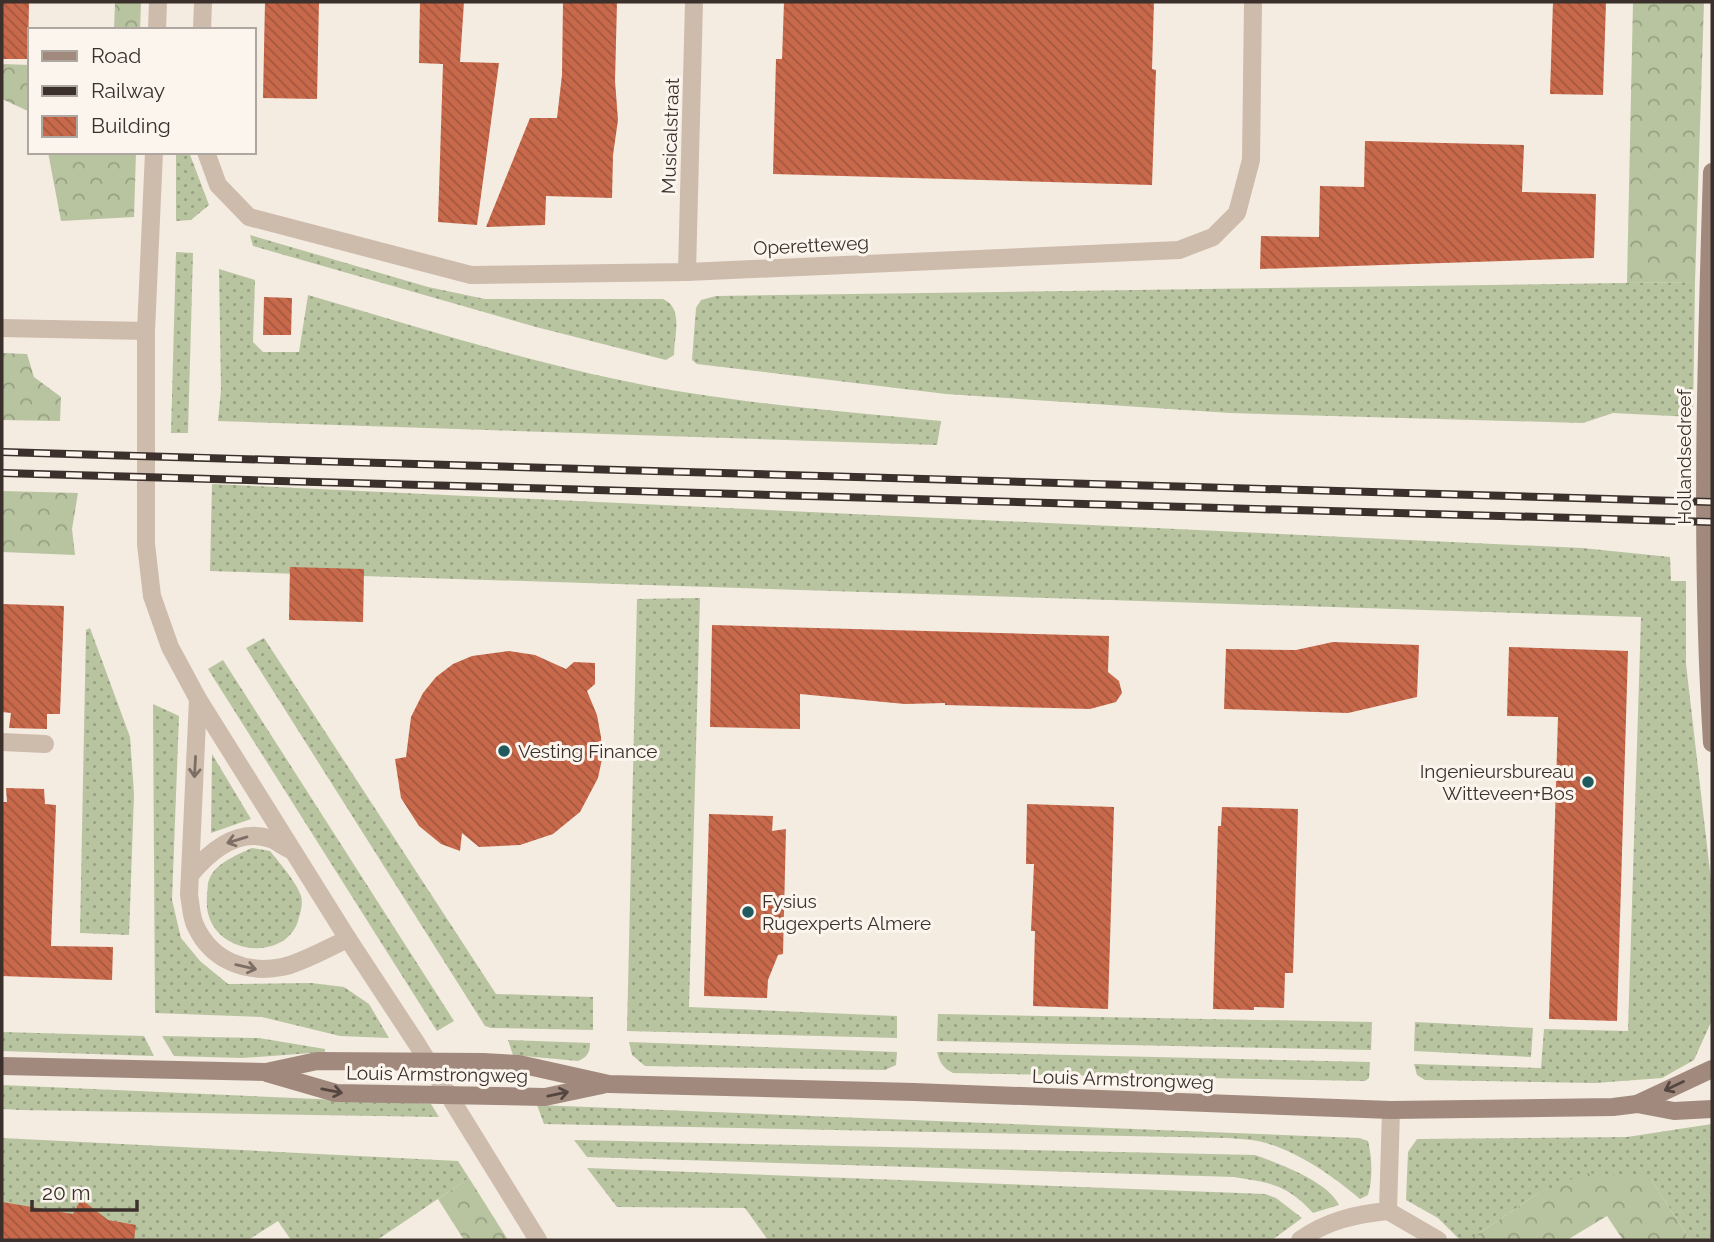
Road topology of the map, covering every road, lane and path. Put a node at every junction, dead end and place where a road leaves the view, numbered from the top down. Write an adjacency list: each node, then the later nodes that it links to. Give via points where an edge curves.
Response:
1 (158, 2): 5 (street)
2 (203, 2): 6 (street)
3 (694, 2): 10 (street, Musicalstraat)
4 (1253, 2): 10 (street, Operetteweg, via 1251,160 1237,213 1213,237 1179,250)
5 (157, 28)
6 (202, 28)
7 (154, 154): 12 (street)
8 (207, 154): 10 (street, Operetteweg, via 218,185 249,217 471,275)
9 (1712, 172): 15 (street, Hollandsedreef, via 1704,413)
10 (687, 272)
11 (2, 328): 12 (street)
12 (146, 331): 13 (street, via 146,544 152,596 170,647)
13 (198, 699): 17 (street); 18 (street, one-way to 18)
14 (2, 741): 16 (street)
15 (1712, 743)
16 (45, 744)
17 (294, 852): 18 (street, one-way to 18, via 270,839 246,836 223,844); 19 (street)
18 (190, 875): 19 (street, one-way to 19, via 194,925 209,947 230,963 256,970 285,967)
19 (348, 939): 20 (street)
20 (427, 1063): 23 (street, Louis Armstrongweg, via 317,1061); 24 (street, Louis Armstrongweg, via 519,1064); 25 (street)
21 (2, 1066): 23 (street, Louis Armstrongweg)
22 (1712, 1069): 26 (street, Louis Armstrongweg, one-way to 26)
23 (266, 1073): 25 (street, Louis Armstrongweg, one-way to 25, via 335,1093)
24 (609, 1084): 25 (street, Louis Armstrongweg, one-way to 24, via 545,1097); 28 (street, Louis Armstrongweg)
25 (447, 1094): 30 (street)
26 (1637, 1104): 27 (street, Louis Armstrongweg, via 1674,1111); 28 (street, Louis Armstrongweg)
27 (1712, 1108)
28 (1391, 1110): 29 (street)
29 (1388, 1211): 31 (street, via 1360,1214 1317,1228); 32 (street)
30 (538, 1240)
31 (1300, 1240)
32 (1438, 1240)

